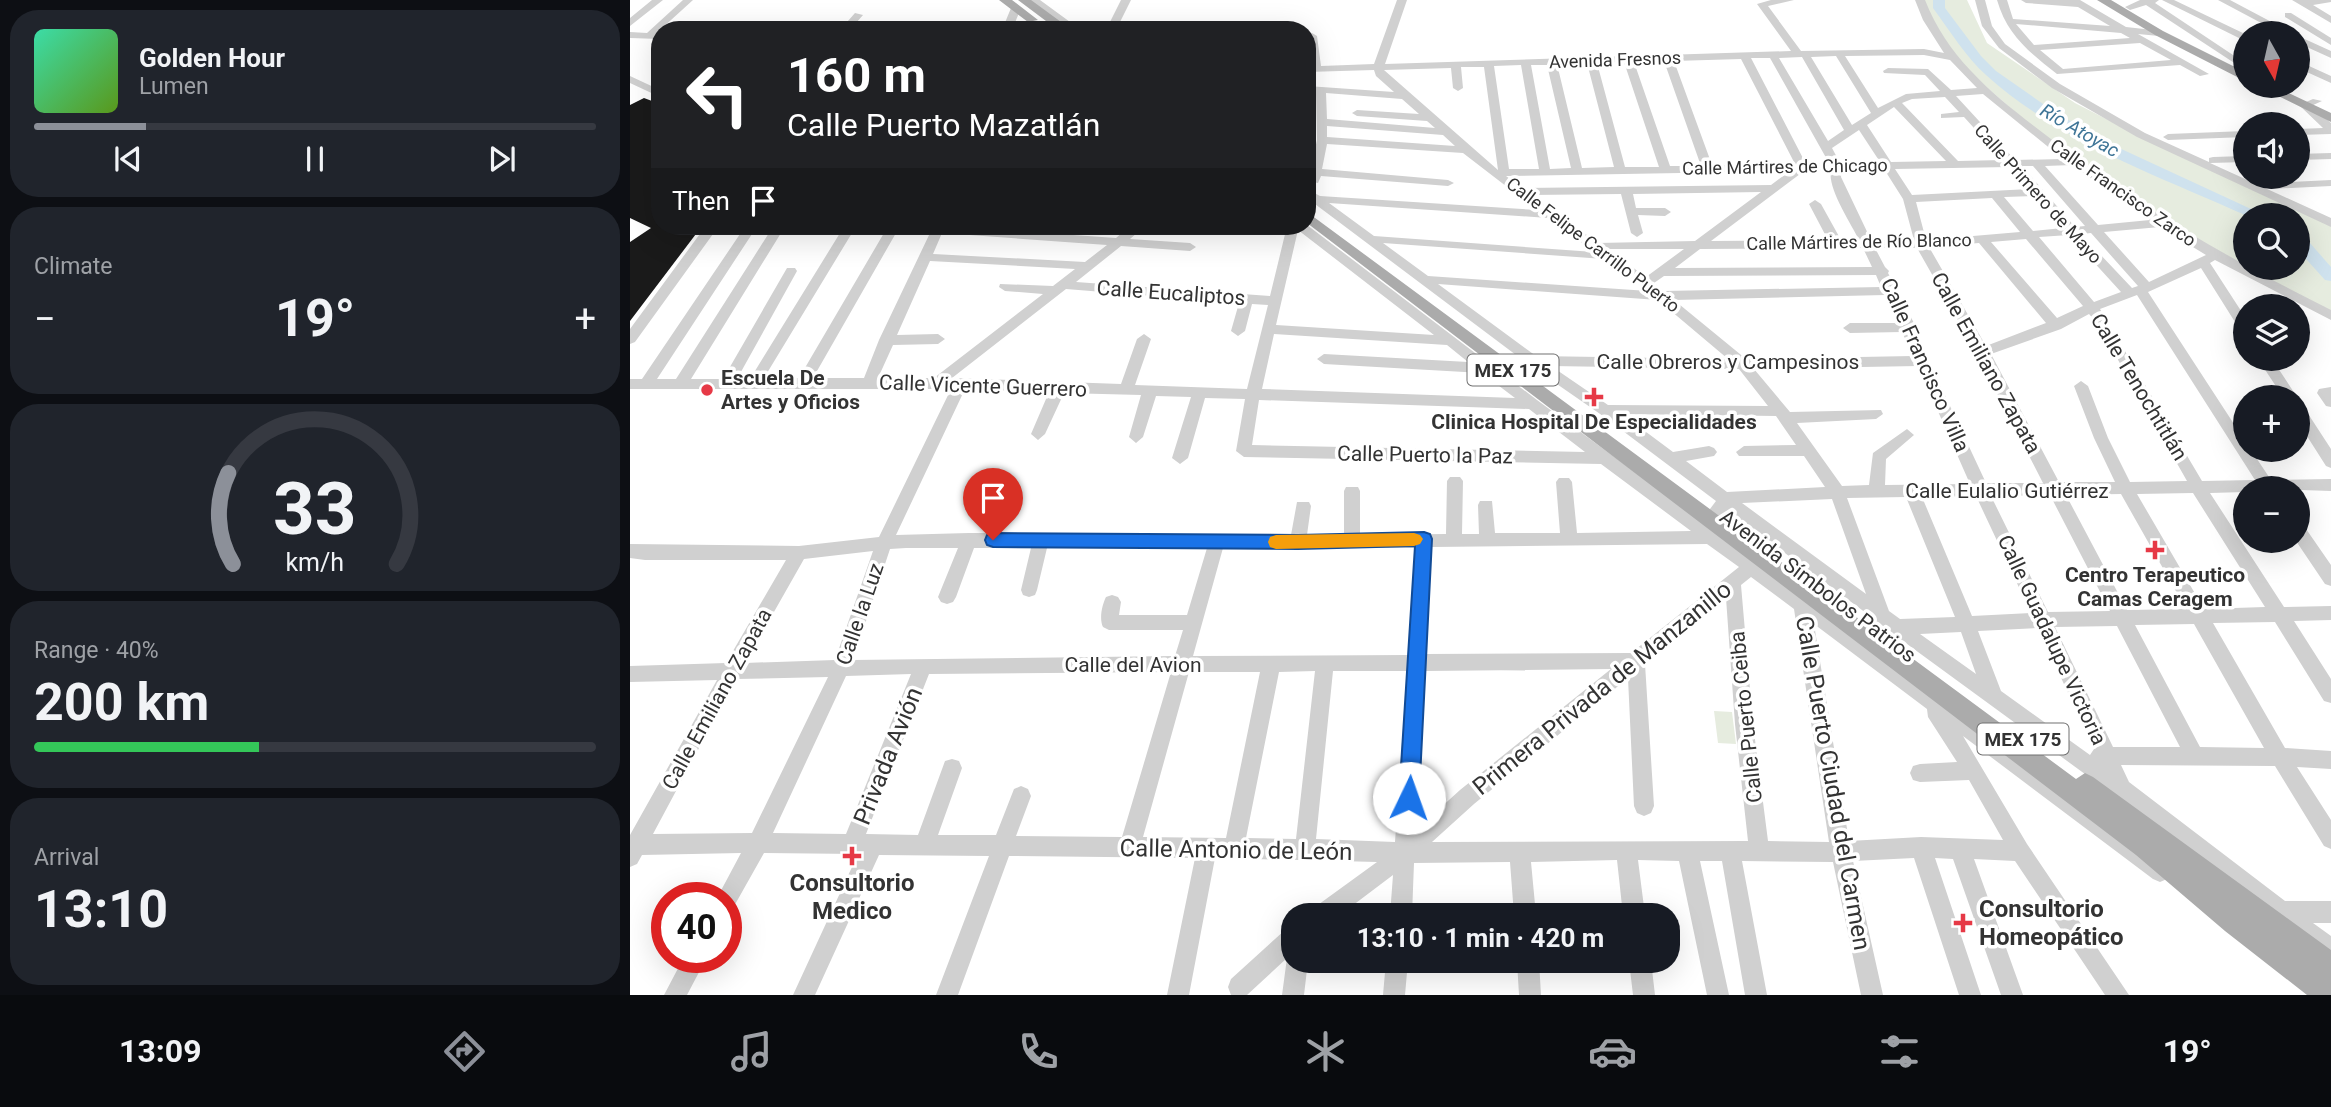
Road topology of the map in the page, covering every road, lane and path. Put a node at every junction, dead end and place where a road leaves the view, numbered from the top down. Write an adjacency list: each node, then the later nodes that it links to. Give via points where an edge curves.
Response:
1 (658, 0): 22 (street)
2 (688, 0): 29 (street)
3 (1005, 0): 20 (main road)
4 (1034, 0): 34 (street)
5 (1126, 0): 35 (street)
6 (1402, 0): 68 (street)
7 (1789, 0): 52 (street, Calle Emiliano Zapata, via 1762,4)
8 (1920, 0): 46 (street, Calle Francisco Zarco)
9 (1980, 0): 143 (street, via 1987,26 2002,46 2056,86 2141,135)
10 (2002, 0): 26 (street)
11 (2026, 0): 18 (street)
12 (2103, 0): 41 (main road)
13 (2118, 0): 21 (main road)
14 (2166, 0): 40 (street)
15 (2223, 0): 27 (street)
16 (2330, 0): 19 (street)
17 (2149, 1): 21 (street); 59 (street)
18 (2077, 2): 38 (street)
19 (2300, 2): 28 (street)
20 (1020, 4): 31 (street); 32 (main road); 33 (main road)
21 (2130, 7): 63 (main road)
22 (648, 9): 23 (street); 37 (street)
23 (630, 12)
24 (858, 15): 30 (street)
25 (2288, 15): 48 (street)
26 (2007, 20): 38 (street); 49 (street)
27 (2262, 20): 36 (street)
28 (2331, 20)
29 (669, 21)
30 (853, 21)
31 (1012, 21)
32 (1036, 21)
33 (1050, 21)
34 (1063, 21)
35 (1116, 21)
36 (2258, 21)
37 (630, 26)
38 (2119, 28): 41 (street); 45 (street)
39 (2233, 29): 40 (street)
40 (2228, 30): 42 (street)
41 (2155, 31): 71 (main road)
42 (2233, 32)
43 (630, 35): 44 (street)
44 (651, 37)
45 (2140, 40): 49 (street); 62 (street)
46 (1938, 41): 50 (street); 56 (street, Calle Francisco Zarco)
47 (2310, 42): 55 (street)
48 (2331, 42)
49 (2031, 48): 62 (street, via 2061,72)
50 (1924, 52): 51 (street, Avenida Fresnos); 56 (street, Avenida Fresnos)
51 (1839, 53): 52 (street, Avenida Fresnos); 89 (street)
52 (1801, 54): 53 (street, Avenida Fresnos); 95 (street, Calle Emiliano Zapata)
53 (1773, 55): 54 (street, Avenida Fresnos); 102 (street, Calle Francisco Villa)
54 (1745, 56): 57 (street, Avenida Fresnos); 113 (street)
55 (2331, 56): 66 (street)
56 (1953, 58): 80 (street, Calle Francisco Zarco)
57 (1668, 59): 58 (street, Avenida Fresnos); 116 (street)
58 (1628, 60): 60 (street, Avenida Fresnos); 115 (street)
59 (2233, 60)
60 (1591, 61): 61 (street, Avenida Fresnos); 119 (street)
61 (1551, 62): 64 (street, Avenida Fresnos); 118 (street)
62 (2181, 62): 73 (street)
63 (2233, 62)
64 (1526, 63): 65 (street, Avenida Fresnos); 120 (street)
65 (1489, 64): 67 (street, Avenida Fresnos); 122 (street)
66 (2310, 64)
67 (1455, 65): 68 (street, Avenida Fresnos); 76 (street)
68 (1378, 68): 69 (street, Avenida Fresnos); 82 (street, Calle Felipe Carrillo Puerto)
69 (1316, 69)
70 (1888, 71): 81 (street, Calle Primero de Mayo, via 1925,71)
71 (2233, 71)
72 (2310, 71): 75 (street)
73 (2204, 74)
74 (630, 79): 77 (street)
75 (2331, 80)
76 (1458, 88)
77 (651, 89)
78 (1316, 90): 79 (street)
79 (1321, 90): 82 (street); 94 (street)
80 (1986, 90): 81 (street); 108 (street, Calle Francisco Zarco)
81 (1947, 92): 85 (street); 90 (street, Calle Primero de Mayo)
82 (1405, 96): 92 (street, Calle Felipe Carrillo Puerto)
83 (2296, 98): 86 (main road)
84 (2302, 98): 86 (main road)
85 (1895, 102): 89 (street); 111 (street)
86 (2310, 103): 87 (main road); 93 (main road); 96 (street)
87 (2331, 108)
88 (1357, 113): 92 (street)
89 (1876, 113): 95 (street)
90 (1966, 114): 91 (street); 109 (street, Calle Primero de Mayo)
91 (1945, 116)
92 (1429, 118): 97 (street, Calle Felipe Carrillo Puerto)
93 (2331, 118)
94 (1323, 122): 97 (street); 101 (street)
95 (1856, 128): 102 (street); 112 (street, Calle Emiliano Zapata)
96 (2331, 130): 98 (street)
97 (1445, 132): 103 (street, Calle Felipe Carrillo Puerto)
98 (2310, 132)
99 (2233, 134): 107 (street, via 2168,137)
100 (2310, 138): 104 (street)
101 (1322, 140): 103 (street); 121 (street)
102 (1826, 147): 114 (street, Calle Francisco Villa)
103 (1466, 150): 122 (street, Calle Felipe Carrillo Puerto)
104 (2331, 154): 105 (street)
105 (2310, 156)
106 (2233, 159): 107 (street)
107 (2214, 160): 117 (street)
108 (2073, 162): 110 (street, Calle Mártires de Chicago); 142 (street, Calle Francisco Zarco)
109 (2012, 163): 110 (street, Calle Mártires de Chicago); 111 (street, Calle Mártires de Chicago); 130 (street, Calle Primero de Mayo)
110 (2036, 163): 144 (street)
111 (1955, 164): 112 (street, Calle Mártires de Chicago)
112 (1890, 166): 114 (street, Calle Mártires de Chicago); 133 (street, Calle Emiliano Zapata)
113 (1802, 167): 114 (street, Calle Mártires de Chicago); 116 (street, Calle Mártires de Chicago); 126 (street)
114 (1836, 167): 162 (street, Calle Francisco Villa, via 1835,177)
115 (1665, 169): 116 (street, Calle Mártires de Chicago); 119 (street, Calle Mártires de Chicago)
116 (1708, 169)
117 (2233, 169)
118 (1577, 170): 119 (street, Calle Mártires de Chicago); 120 (street, Calle Mártires de Chicago)
119 (1620, 170)
120 (1545, 171): 122 (street, Calle Mártires de Chicago)
121 (1316, 172): 123 (street)
122 (1501, 173): 129 (street, Calle Felipe Carrillo Puerto)
123 (1448, 183)
124 (2331, 183): 125 (street)
125 (2310, 184)
126 (1776, 188): 128 (street); 164 (street)
127 (2277, 189): 139 (street)
128 (1626, 191): 129 (street); 137 (street)
129 (1519, 192): 140 (street, Calle Felipe Carrillo Puerto)
130 (2039, 192): 131 (street); 145 (street, Calle Primero de Mayo)
131 (1995, 194): 133 (street); 157 (street, Calle Tenochtitlán)
132 (1316, 198): 140 (street)
133 (1909, 198): 163 (street, Calle Emiliano Zapata)
134 (1316, 201): 159 (street, Avenida Símbolos Patrios)
135 (1316, 202): 248 (main road, Avenida Símbolos Patrios / MEX 175)
136 (1815, 204): 161 (street)
137 (1631, 212): 138 (street); 146 (street)
138 (1665, 212)
139 (2329, 212)
140 (1552, 215): 166 (street, Calle Felipe Carrillo Puerto)
141 (1316, 223): 245 (main road, Avenida Símbolos Patrios / MEX 175)
142 (2162, 223): 144 (street, Calle Mártires de Río Blanco); 168 (street, Calle Francisco Zarco)
143 (2331, 223)
144 (2096, 229): 145 (street, Calle Mártires de Río Blanco); 178 (street)
145 (2073, 231): 157 (street, Calle Mártires de Río Blanco); 178 (street, Calle Primero de Mayo, via 2102,266)
146 (1637, 233)
147 (705, 235): 190 (street)
148 (745, 235): 202 (street)
149 (775, 235): 203 (street)
150 (845, 235): 207 (street)
151 (889, 235): 209 (street)
152 (935, 235): 167 (street)
153 (1028, 235): 160 (street)
154 (1127, 235): 160 (street)
155 (1291, 235): 181 (street)
156 (1313, 235): 194 (street, Avenida Símbolos Patrios)
157 (2029, 235): 158 (street, Calle Mártires de Río Blanco); 183 (street, Calle Tenochtitlán)
158 (1982, 239): 163 (street, Calle Mártires de Río Blanco); 185 (street)
159 (1376, 241): 166 (street, Calle Mártires de Río Blanco, via 1601,256); 173 (street, Avenida Símbolos Patrios)
160 (1117, 243): 165 (street); 169 (street)
161 (1836, 243): 162 (street, Calle Mártires de Río Blanco); 164 (street, Calle Mártires de Río Blanco)
162 (1868, 244): 163 (street, Calle Mártires de Río Blanco); 171 (street, Calle Francisco Villa)
163 (1921, 244): 195 (street, Calle Emiliano Zapata)
164 (1695, 245): 166 (street, Calle Mártires de Río Blanco, via 1603,245); 172 (street)
165 (1190, 247)
166 (1601, 250): 174 (street, Calle Felipe Carrillo Puerto)
167 (925, 257): 169 (street); 193 (street)
168 (2209, 258): 178 (street); 182 (street); 184 (street, Calle Francisco Zarco)
169 (1088, 266): 176 (street)
170 (791, 271): 201 (street)
171 (1883, 271): 172 (street); 177 (street, Calle Francisco Villa)
172 (1659, 272): 174 (street)
173 (1428, 281): 179 (street); 197 (street, Avenida Símbolos Patrios)
174 (1646, 283): 179 (street, Calle Felipe Carrillo Puerto)
175 (1006, 287): 176 (street, Calle Eucaliptos)
176 (1062, 288): 180 (street, Calle Eucaliptos); 205 (street)
177 (1891, 291): 179 (street); 186 (street, Calle Francisco Villa)
178 (2140, 291): 183 (street); 231 (street)
179 (1660, 294): 199 (street, Calle Felipe Carrillo Puerto)
180 (1247, 299): 181 (street, Calle Eucaliptos); 189 (street)
181 (1275, 301): 188 (street)
182 (2233, 304)
183 (2092, 307): 185 (street); 236 (street, Calle Tenochtitlán)
184 (2331, 316)
185 (2056, 326): 195 (street)
186 (1909, 327): 187 (street); 198 (street, Calle Francisco Villa)
187 (1850, 328)
188 (1270, 329): 194 (street); 215 (street)
189 (1238, 331)
190 (630, 339)
191 (938, 339): 193 (street)
192 (1144, 339): 212 (street)
193 (886, 340): 204 (street)
194 (1451, 341): 200 (street, Avenida Símbolos Patrios)
195 (1983, 352): 242 (street, Calle Emiliano Zapata)
196 (1324, 359): 200 (street)
197 (1533, 361): 199 (street, Calle Obreros y Campesinos); 217 (street, Avenida Símbolos Patrios)
198 (1924, 361): 199 (street, Calle Obreros y Campesinos); 241 (street, Calle Francisco Villa)
199 (1743, 364): 219 (street, Calle Felipe Carrillo Puerto)
200 (1486, 368): 216 (street, Avenida Símbolos Patrios)
201 (729, 382): 203 (street, Calle Vicente Guerrero); 207 (street, Calle Vicente Guerrero)
202 (647, 383): 203 (street, Calle Vicente Guerrero); 206 (street, Calle Vicente Guerrero)
203 (681, 383)
204 (869, 383): 205 (street, Calle Vicente Guerrero); 209 (street, Calle Vicente Guerrero)
205 (937, 383): 208 (street, Calle Vicente Guerrero)
206 (630, 384)
207 (754, 384): 209 (street, Calle Vicente Guerrero)
208 (960, 384): 211 (street, Calle Vicente Guerrero); 258 (street, Calle la Luz)
209 (802, 385)
210 (2081, 386): 238 (street)
211 (1058, 389): 212 (street, Calle Vicente Guerrero); 221 (street)
212 (1126, 390): 213 (street, Calle Vicente Guerrero)
213 (1150, 391): 214 (street, Calle Vicente Guerrero); 223 (street)
214 (1199, 393): 215 (street, Calle Vicente Guerrero); 227 (street)
215 (1252, 395): 216 (street, Calle Vicente Guerrero); 228 (street, Calle Puerto la Paz, via 1244,451)
216 (1532, 404): 228 (street, Avenida Símbolos Patrios)
217 (1608, 412): 219 (street); 229 (street, Avenida Símbolos Patrios)
218 (1876, 414): 219 (street)
219 (1783, 415): 224 (street, Calle Felipe Carrillo Puerto)
220 (2310, 429): 230 (street)
221 (1038, 434)
222 (1907, 435): 240 (street, via 1878,457)
223 (1136, 437)
224 (1808, 450): 226 (street); 243 (street, Calle Felipe Carrillo Puerto)
225 (1709, 452): 229 (street)
226 (1744, 452)
227 (1180, 458)
228 (1605, 458): 245 (street, Avenida Símbolos Patrios)
229 (1671, 458): 248 (street, Avenida Símbolos Patrios)
230 (2331, 462)
231 (2259, 476)
232 (1455, 481): 249 (street)
233 (1564, 482): 251 (street)
234 (2331, 485): 235 (street, Calle Eulalio Gutiérrez)
235 (2310, 486)
236 (2198, 487): 237 (street, Calle Eulalio Gutiérrez); 238 (street, Calle Eulalio Gutiérrez); 271 (street, Calle Tenochtitlán)
237 (2233, 488)
238 (2126, 489): 242 (street, Calle Eulalio Gutiérrez); 270 (street)
239 (1352, 491): 255 (street)
240 (1877, 491): 243 (street, Calle Eulalio Gutiérrez); 244 (street, Calle Eulalio Gutiérrez)
241 (1982, 491): 242 (street, Calle Eulalio Gutiérrez); 244 (street, Calle Eulalio Gutiérrez); 272 (street, Calle Guadalupe Victoria)
242 (2055, 491): 273 (street, Calle Emiliano Zapata)
243 (1837, 492): 248 (street, Calle Eulalio Gutiérrez, via 1732,498); 276 (street, Calle Felipe Carrillo Puerto)
244 (1912, 492): 275 (street)
245 (1676, 501): 248 (street, Avenida Símbolos Patrios)
246 (1486, 505): 250 (street)
247 (1303, 506): 257 (street)
248 (1718, 517): 251 (street, Calle Eulalio Gutiérrez, via 1704,538); 262 (street, Avenida Símbolos Patrios); 265 (main road, Avenida Símbolos Patrios / MEX 175); 276 (street, Avenida Símbolos Patrios)
249 (1454, 538): 250 (street, Calle Eulalio Gutiérrez); 252 (street, Calle Eulalio Gutiérrez)
250 (1487, 538): 251 (street, Calle Eulalio Gutiérrez)
251 (1569, 538)
252 (1424, 539): 255 (street, Calle Eulalio Gutiérrez); 277 (street)
253 (969, 540): 254 (street, Calle Eulalio Gutiérrez); 258 (street, Calle Eulalio Gutiérrez); 267 (street)
254 (1041, 540): 256 (street, Calle Eulalio Gutiérrez); 266 (street)
255 (1352, 541): 257 (street, Calle Eulalio Gutiérrez)
256 (1217, 542): 257 (street, Calle Eulalio Gutiérrez); 274 (street)
257 (1298, 542)
258 (884, 543): 261 (street, Calle Eulalio Gutiérrez); 284 (street, Calle la Luz)
259 (2310, 548): 263 (street)
260 (630, 551): 261 (street, Calle Eulalio Gutiérrez)
261 (799, 553): 285 (street, Calle Emiliano Zapata)
262 (1751, 567): 264 (street, Primera Privada de Manzanillo); 265 (street, Avenida Símbolos Patrios)
263 (2331, 579)
264 (1733, 584): 278 (street, Primera Privada de Manzanillo); 317 (street, Calle Puerto Ceiba)
265 (1799, 588): 276 (main road, Avenida Símbolos Patrios / MEX 175); 282 (main road, Avenida Símbolos Patrios / MEX 175); 289 (street, Avenida Símbolos Patrios); 319 (street, Calle Puerto Ciudad del Carmen)
266 (1029, 590)
267 (947, 597)
268 (1112, 602): 274 (street, via 1109,622)
269 (2331, 613): 271 (street)
270 (2200, 615): 271 (street); 273 (street); 293 (street)
271 (2280, 615): 287 (street, Calle Tenochtitlán)
272 (2045, 620): 273 (street); 275 (street); 291 (street, Calle Guadalupe Victoria)
273 (2124, 620): 292 (street, Calle Emiliano Zapata)
274 (1194, 623): 281 (street)
275 (1967, 624): 276 (street); 288 (street)
276 (1887, 626): 288 (street, Avenida Símbolos Patrios); 331 (main road, Avenida Símbolos Patrios / MEX 175)
277 (1417, 661): 278 (street, Calle del Avion); 280 (street, Calle del Avion); 320 (street)
278 (1636, 661): 300 (street); 320 (street, Primera Privada de Manzanillo, via 1467,797)
279 (1271, 664): 280 (street, Calle del Avion); 281 (street, Calle del Avion); 311 (street)
280 (1325, 664): 312 (street)
281 (1181, 665): 283 (street, Calle del Avion); 309 (street)
282 (1905, 665): 289 (street); 328 (main road, Avenida Símbolos Patrios / MEX 175, via 2145,846)
283 (923, 666): 284 (street, Calle del Avion); 303 (street, Privada Avión)
284 (841, 668): 285 (street, Calle del Avion); 302 (street, Calle la Luz)
285 (731, 671): 286 (street, Calle del Avion); 308 (street, Calle Emiliano Zapata)
286 (630, 674)
287 (2331, 695)
288 (1994, 697): 290 (street, Avenida Símbolos Patrios)
289 (1927, 699): 296 (street); 328 (street, Avenida Símbolos Patrios, via 2138,858)
290 (2072, 753): 291 (street); 298 (street, Avenida Símbolos Patrios)
291 (2107, 756): 292 (street); 298 (street, Calle Guadalupe Victoria)
292 (2195, 757): 293 (street)
293 (2280, 757): 294 (street); 301 (street)
294 (2331, 760)
295 (953, 768): 304 (street)
296 (1974, 770): 297 (street); 316 (street)
297 (1920, 774)
298 (2122, 789): 326 (street, Avenida Símbolos Patrios)
299 (1021, 796): 305 (street)
300 (1644, 806)
301 (2331, 839)
302 (758, 843): 303 (street, Calle Antonio de León); 308 (street, Calle Antonio de León); 321 (street, Calle la Luz)
303 (862, 845): 304 (street, Calle Antonio de León); 339 (street, Privada Avión)
304 (924, 846): 305 (street, Calle Antonio de León)
305 (1003, 846): 309 (street, Calle Antonio de León); 340 (street)
306 (1921, 847): 307 (street, Calle Antonio de León); 319 (street, Calle Antonio de León); 349 (street)
307 (1960, 848): 316 (street, Calle Antonio de León); 350 (street)
308 (632, 849)
309 (1129, 849): 310 (street, Calle Antonio de León)
310 (1207, 849): 311 (street, Calle Antonio de León); 341 (street)
311 (1234, 849): 312 (street, Calle Antonio de León)
312 (1305, 849): 320 (street, Calle Antonio de León)
313 (1626, 850): 314 (street, Calle Antonio de León); 318 (street, Calle Antonio de León); 325 (street)
314 (1687, 850): 315 (street, Calle Antonio de León); 346 (street)
315 (1730, 850): 317 (street, Calle Antonio de León); 347 (street)
316 (2020, 850): 351 (street)
317 (1759, 851): 319 (street, Calle Antonio de León)
318 (1520, 852): 320 (street, Calle Antonio de León); 324 (street)
319 (1841, 852): 348 (street, Calle Puerto Ciudad del Carmen)
320 (1406, 853): 322 (street, Primera Privada de Manzanillo); 323 (street)
321 (736, 882)
322 (1339, 903)
323 (1402, 903)
324 (1524, 903)
325 (1633, 903)
326 (2283, 912): 327 (street); 330 (street, Avenida Símbolos Patrios)
327 (2331, 912)
328 (2234, 922): 352 (main road, Avenida Símbolos Patrios / MEX 175)
329 (1281, 949): 337 (street)
330 (2331, 950)
331 (2331, 966)
332 (687, 973): 338 (street)
333 (1296, 973): 342 (street)
334 (1396, 973): 343 (street)
335 (1529, 973): 344 (street)
336 (1641, 973): 345 (street)
337 (1239, 987)
338 (675, 995)
339 (804, 995)
340 (947, 995)
341 (1178, 995)
342 (1293, 995)
343 (1394, 995)
344 (1530, 995)
345 (1644, 995)
346 (1718, 995)
347 (1756, 995)
348 (1872, 995)
349 (1970, 995)
350 (2012, 995)
351 (2118, 995)
352 (2329, 995)

